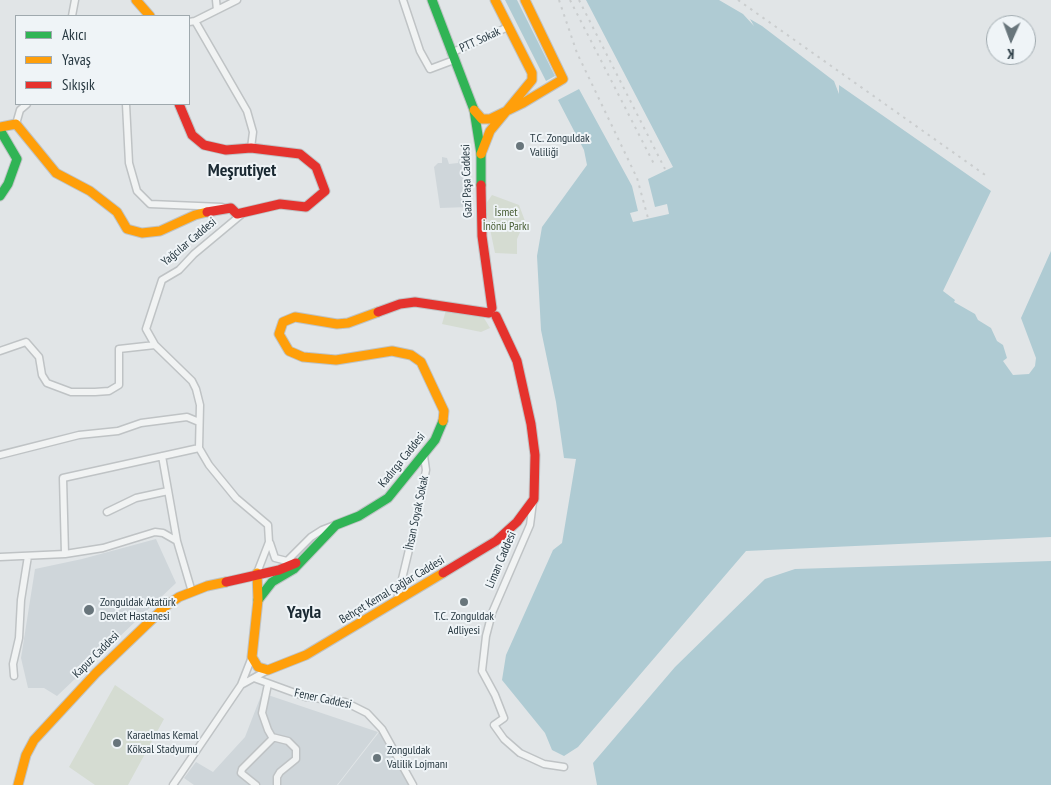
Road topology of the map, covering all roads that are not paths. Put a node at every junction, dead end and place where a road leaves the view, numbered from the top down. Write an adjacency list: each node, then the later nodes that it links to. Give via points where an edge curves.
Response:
1 (76, 0): 10 (street)
2 (136, 0): 11 (main road)
3 (216, 0): 9 (street)
4 (237, 0): 9 (street)
5 (403, 0): 14 (street, PTT Sokak, via 430,70)
6 (432, 0): 14 (main road, Gazi Paşa Caddesi)
7 (495, 0): 13 (main road)
8 (525, 0): 16 (main road, via 563,75 559,83)
9 (217, 10): 12 (street)
10 (72, 15)
11 (149, 15)
12 (192, 22): 24 (street, via 247,111 253,132)
13 (508, 27): 14 (street, PTT Sokak); 15 (main road)
14 (453, 56): 20 (main road, Gazi Paşa Caddesi)
15 (532, 76): 16 (main road); 21 (main road)
16 (545, 91): 21 (main road)
17 (26, 105): 22 (street, via 20,110)
18 (126, 105): 27 (street, via 129,163 137,191 150,204)
19 (179, 105): 24 (main road, via 192,135 204,144 226,150)
20 (474, 110): 21 (main road, via 487,120); 25 (main road, Gazi Paşa Caddesi)
21 (508, 110): 25 (main road, via 490,131)
22 (16, 124): 23 (main road); 27 (main road, Yağcılar Caddesi, via 56,173 90,191 117,212 127,229 142,233 160,231 195,215)
23 (0, 129): 26 (main road, via 17,160)
24 (251, 148): 28 (main road, via 300,154 316,167 324,191 306,207 280,204)
25 (481, 154): 29 (main road, Gazi Paşa Caddesi, via 482,236)
26 (0, 196)
27 (231, 208): 28 (main road, Yağcılar Caddesi, via 237,214)
28 (245, 212): 30 (street, Yağcılar Caddesi, via 179,270 162,280 146,329)
29 (492, 313): 36 (main road, Kadırga Caddesi, via 415,302 400,304 348,323 295,317 283,322 279,334 293,354 317,360 336,360 392,351 411,355 421,362 444,411 442,425); 38 (main road, Liman Caddesi, via 517,362 526,393 534,454)
30 (156, 346): 31 (street, via 119,348 119,386 95,392 71,392 47,384 39,357 26,342); 32 (street, Yağcılar Caddesi, via 192,381 200,406)
31 (0, 351)
32 (199, 422): 33 (street, Yağcılar Caddesi); 34 (street, via 187,417 141,422 118,430 79,435)
33 (199, 448): 35 (street); 42 (street, via 221,482 268,525)
34 (0, 455)
35 (162, 456): 37 (street); 43 (street, via 63,478)
36 (424, 456): 40 (main road, Kadırga Caddesi, via 388,498 360,516); 51 (street, İhsan Soyak Sokak, via 426,470)
37 (168, 491): 39 (street, via 136,498); 41 (street)
38 (534, 499): 51 (main road, Behçet Kemal Çağlar Caddesi, via 517,522 496,541); 59 (street, Liman Caddesi, via 530,525 492,613 482,671 504,718 494,725 504,739 520,753 544,764)
39 (107, 512)
40 (336, 525): 42 (street, via 311,537 287,561 275,558); 46 (main road, Kadırga Caddesi)
41 (176, 540): 43 (street, via 155,532 103,548); 49 (street)
42 (270, 542): 47 (street)
43 (65, 554): 44 (street)
44 (28, 556): 45 (street); 54 (street)
45 (0, 557)
46 (305, 558): 47 (main road, Kapuz Caddesi, via 279,570); 50 (main road, via 272,582)
47 (257, 573): 48 (main road, Kapuz Caddesi); 50 (main road)
48 (241, 578): 49 (main road, Kapuz Caddesi); 50 (main road, via 250,583)
49 (192, 592): 60 (main road, Kapuz Caddesi, via 166,606 64,706 34,740 26,755)
50 (258, 600): 52 (main road)
51 (397, 600): 53 (main road, Behçet Kemal Çağlar Caddesi, via 306,655)
52 (252, 657): 53 (main road, via 258,667); 57 (street)
53 (268, 670): 55 (street)
54 (14, 676)
55 (254, 678): 56 (street, Fener Caddesi); 57 (street)
56 (268, 684): 58 (street, via 262,713); 64 (street, Fener Caddesi, via 306,697 345,702 367,713 382,729)
57 (241, 685): 61 (street)
58 (273, 738): 62 (street, via 242,769 241,773); 63 (street, via 288,742 296,749 296,758 280,772)
59 (564, 767)
60 (18, 785)
61 (173, 785)
62 (256, 785)
63 (277, 785)
64 (413, 785)

